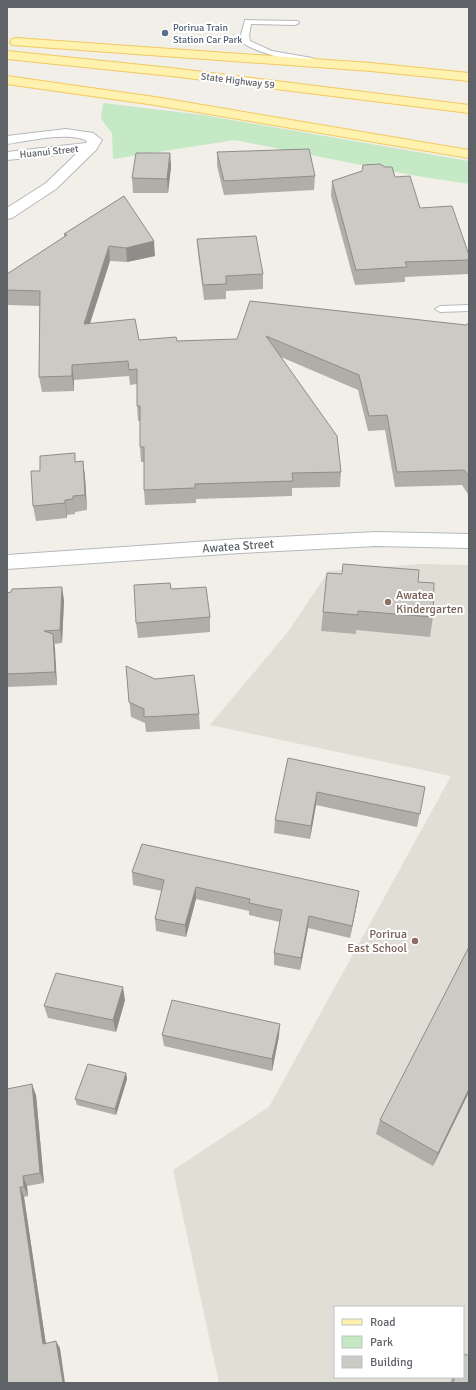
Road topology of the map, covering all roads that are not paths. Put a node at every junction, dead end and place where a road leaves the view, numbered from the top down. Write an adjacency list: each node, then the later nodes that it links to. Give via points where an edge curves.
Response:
1 (295, 23): 4 (lane, via 248,22 246,42 270,53)
2 (7, 41): 4 (main road)
3 (7, 55): 9 (main road, State Highway 59)
4 (371, 67): 7 (main road)
5 (7, 70): 6 (main road)
6 (67, 75)
7 (469, 77)
8 (7, 80): 12 (main road, via 155,101)
9 (469, 109)
10 (7, 140): 11 (street, via 75,132 90,135 95,140)
11 (91, 147): 13 (street, Huanui Street); 14 (street, via 51,186)
12 (469, 154)
13 (7, 156)
14 (7, 215)
15 (469, 308): 16 (lane)
16 (440, 309)
17 (469, 541): 18 (street, Awatea Street, via 376,539)
18 (7, 562)

